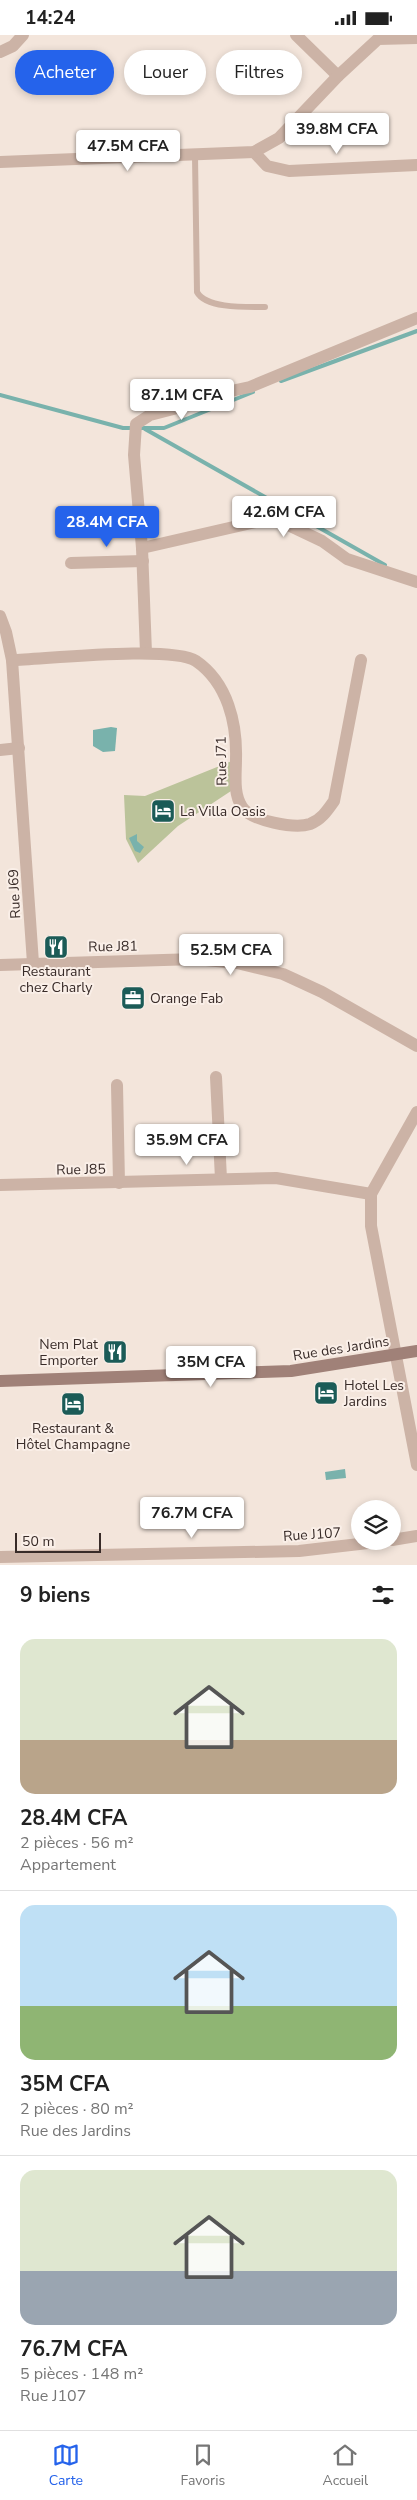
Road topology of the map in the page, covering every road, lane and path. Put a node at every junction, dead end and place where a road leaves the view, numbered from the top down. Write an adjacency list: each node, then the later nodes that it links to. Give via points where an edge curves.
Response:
1 (24, 35): 5 (street)
2 (296, 35): 6 (street)
3 (378, 37): 4 (street); 6 (street)
4 (417, 38)
5 (0, 53)
6 (338, 76): 7 (street, via 279,138)
7 (254, 152): 8 (street); 10 (street, via 267,166 289,171)
8 (195, 156): 9 (street); 11 (lane, via 197,292 200,299 235,307)
9 (0, 162)
10 (417, 165)
11 (265, 307)
12 (417, 318): 13 (street, via 250,387 217,394 150,415 138,422 134,426 134,455)
13 (142, 548): 14 (street); 16 (street, via 264,520 282,522 322,541 347,559)
14 (143, 561): 15 (street); 18 (street)
15 (71, 563)
16 (417, 582)
17 (0, 616): 19 (street, Rue J69)
18 (146, 653): 19 (street, Rue J71); 20 (street, Rue J71, via 179,655 196,661 217,683 231,710 237,732 236,789 242,807 250,815 268,821 308,825 322,817 334,801)
19 (12, 660): 21 (street, Rue J69)
20 (361, 660)
21 (19, 748): 22 (street); 23 (street, Rue J69)
22 (0, 750)
23 (33, 963): 24 (street, Rue J81); 25 (street, Rue J81, via 196,959 237,963 283,974 314,988)
24 (0, 965)
25 (417, 1046)
26 (216, 1077): 29 (street)
27 (117, 1085): 30 (street)
28 (417, 1112): 32 (street)
29 (221, 1179): 30 (street, Rue J85); 32 (street, Rue J85, via 276,1178)
30 (119, 1183): 31 (street, Rue J85)
31 (0, 1185)
32 (371, 1194): 34 (street, via 371,1226)
33 (417, 1351): 34 (main road, Rue des Jardins)
34 (396, 1355): 35 (main road, Rue des Jardins, via 291,1371); 36 (street)
35 (0, 1381)
36 (417, 1465)
37 (417, 1536): 38 (street)
38 (401, 1539)
39 (351, 1545): 40 (street, Rue J107, via 299,1551)
40 (0, 1557)

